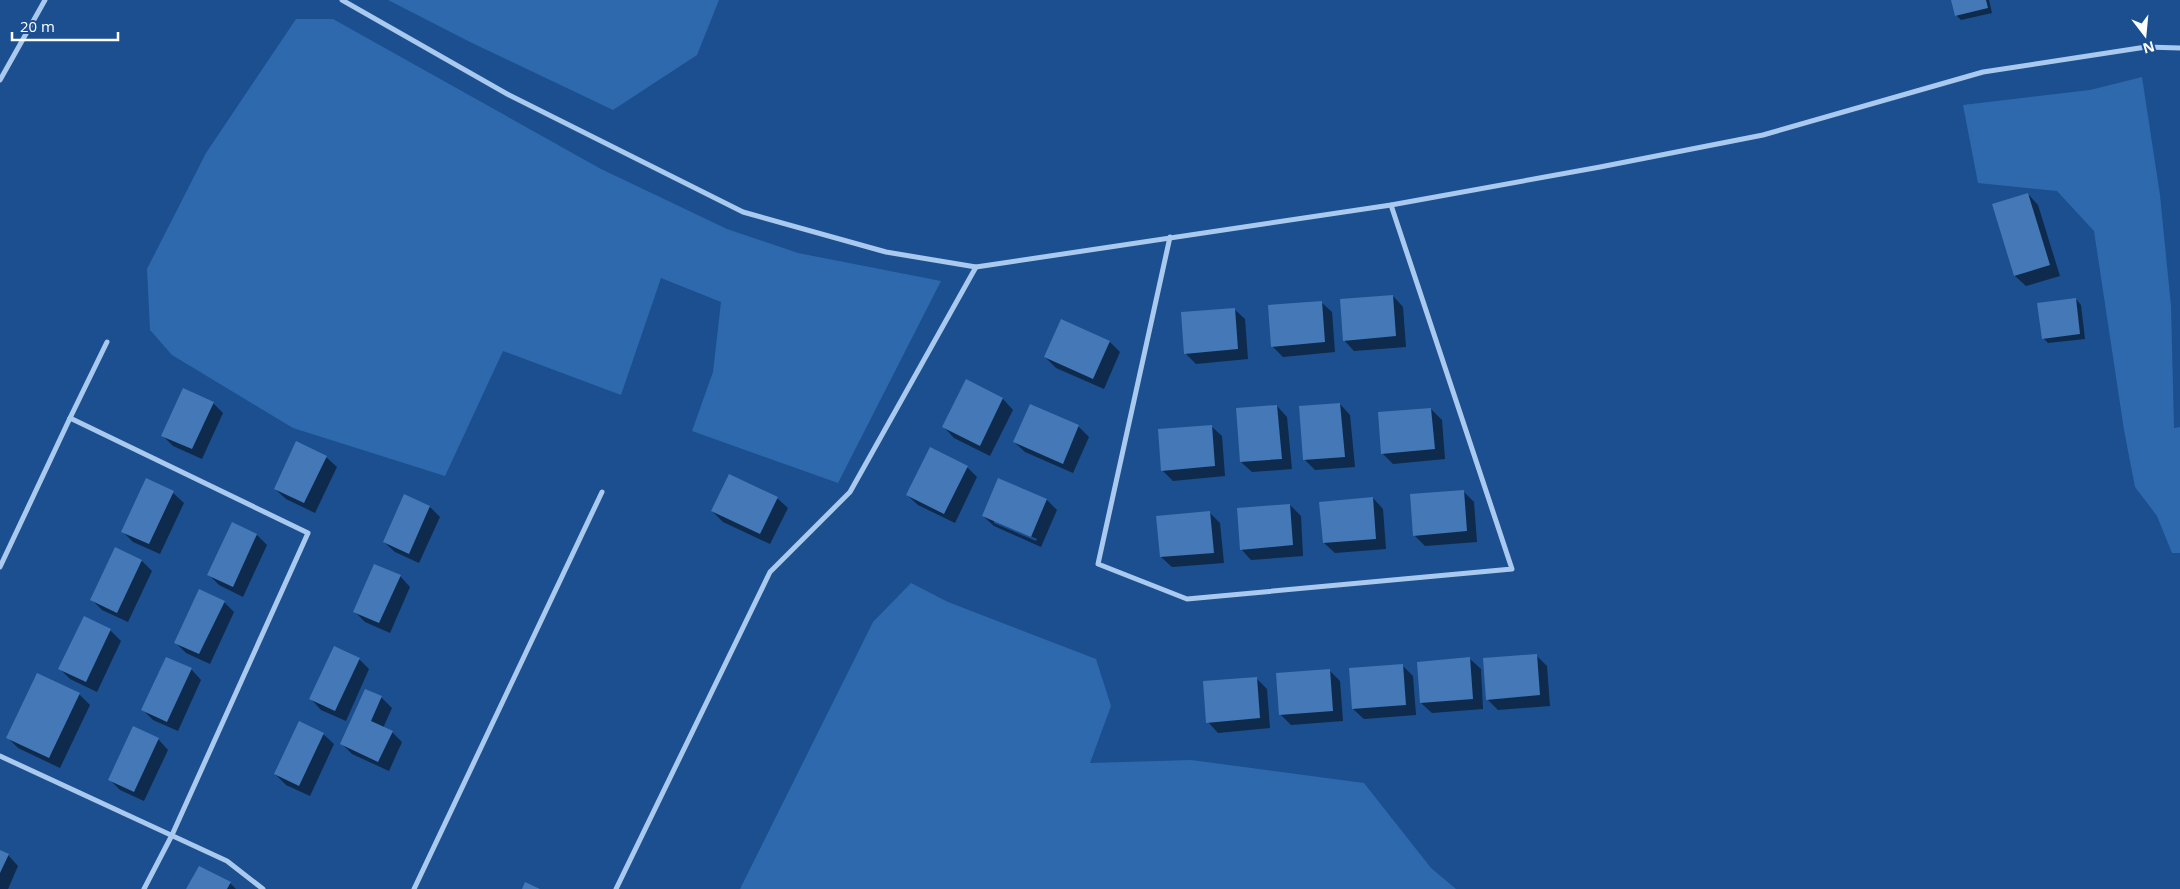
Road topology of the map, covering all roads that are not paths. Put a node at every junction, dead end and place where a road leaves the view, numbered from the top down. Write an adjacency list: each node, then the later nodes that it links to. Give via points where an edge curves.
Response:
1 (45, 0): 4 (street)
2 (342, 0): 7 (street, via 509,95 743,212 886,252)
3 (2180, 48): 5 (street, via 2146,47 1983,72 1763,134)
4 (0, 80)
5 (1391, 205): 6 (street); 6 (street, via 1512,568 1187,599 1098,564)
6 (1170, 238): 7 (street)
7 (976, 267): 17 (street, via 850,492 770,572)
8 (107, 342): 9 (street)
9 (70, 418): 11 (street); 13 (street, via 308,533)
10 (602, 492): 16 (street)
11 (0, 567)
12 (0, 756): 13 (street)
13 (172, 835): 14 (street); 15 (street, via 227,860)
14 (144, 889)
15 (263, 889)
16 (414, 889)
17 (616, 889)

